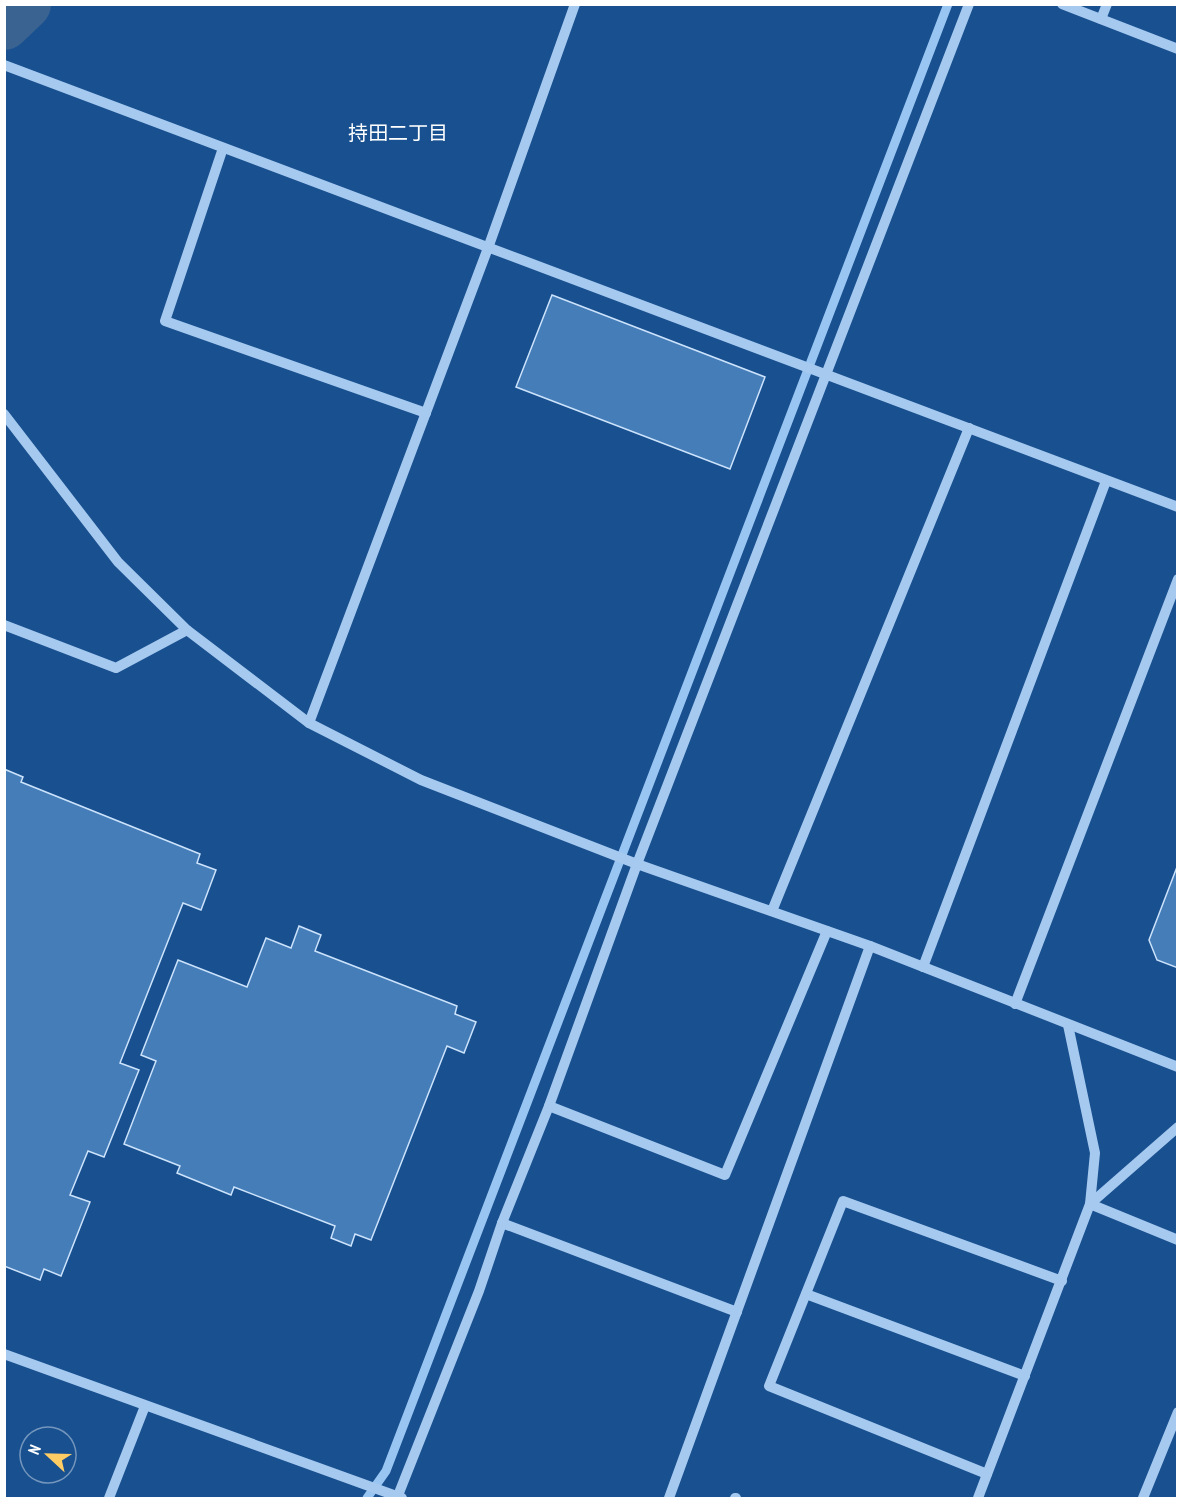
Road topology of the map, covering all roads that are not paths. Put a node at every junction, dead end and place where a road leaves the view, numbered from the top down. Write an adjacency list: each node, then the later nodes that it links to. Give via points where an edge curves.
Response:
1 (575, 4): 9 (street)
2 (969, 4): 10 (street)
3 (1062, 4): 5 (street)
4 (1107, 4): 5 (street)
5 (1101, 19): 6 (street)
6 (1178, 49)
7 (4, 65): 8 (street)
8 (223, 148): 9 (street); 11 (street, via 165,321)
9 (488, 248): 10 (street); 11 (street)
10 (825, 375): 13 (street); 20 (street)
11 (426, 413): 19 (street)
12 (4, 414): 18 (street, via 118,562)
13 (969, 428): 14 (street); 21 (street)
14 (1106, 481): 15 (street); 24 (street)
15 (1178, 507)
16 (1178, 579): 25 (street)
17 (4, 625): 18 (street, via 116,668)
18 (187, 630): 19 (street)
19 (309, 723): 20 (street, via 421,780)
20 (636, 863): 21 (street); 28 (street)
21 (772, 912): 22 (street)
22 (827, 931): 23 (street); 28 (street, via 725,1175)
23 (870, 946): 24 (street); 35 (street)
24 (923, 968): 25 (street)
25 (1015, 1004): 26 (street)
26 (1068, 1024): 27 (street); 30 (street, via 1095,1154)
27 (1178, 1067)
28 (549, 1106): 31 (street)
29 (1178, 1126): 30 (street)
30 (1090, 1204): 32 (street); 33 (street)
31 (502, 1222): 35 (street); 42 (street)
32 (1178, 1240)
33 (1062, 1281): 34 (street, via 843,1201); 37 (street)
34 (806, 1294): 37 (street); 40 (street, via 769,1386)
35 (736, 1312): 43 (street)
36 (4, 1354): 38 (street)
37 (1025, 1376): 40 (street)
38 (145, 1406): 41 (street); 42 (street)
39 (1178, 1412): 45 (street)
40 (987, 1474): 44 (street)
41 (109, 1498)
42 (399, 1498)
43 (669, 1498)
44 (978, 1498)
45 (1143, 1498)

